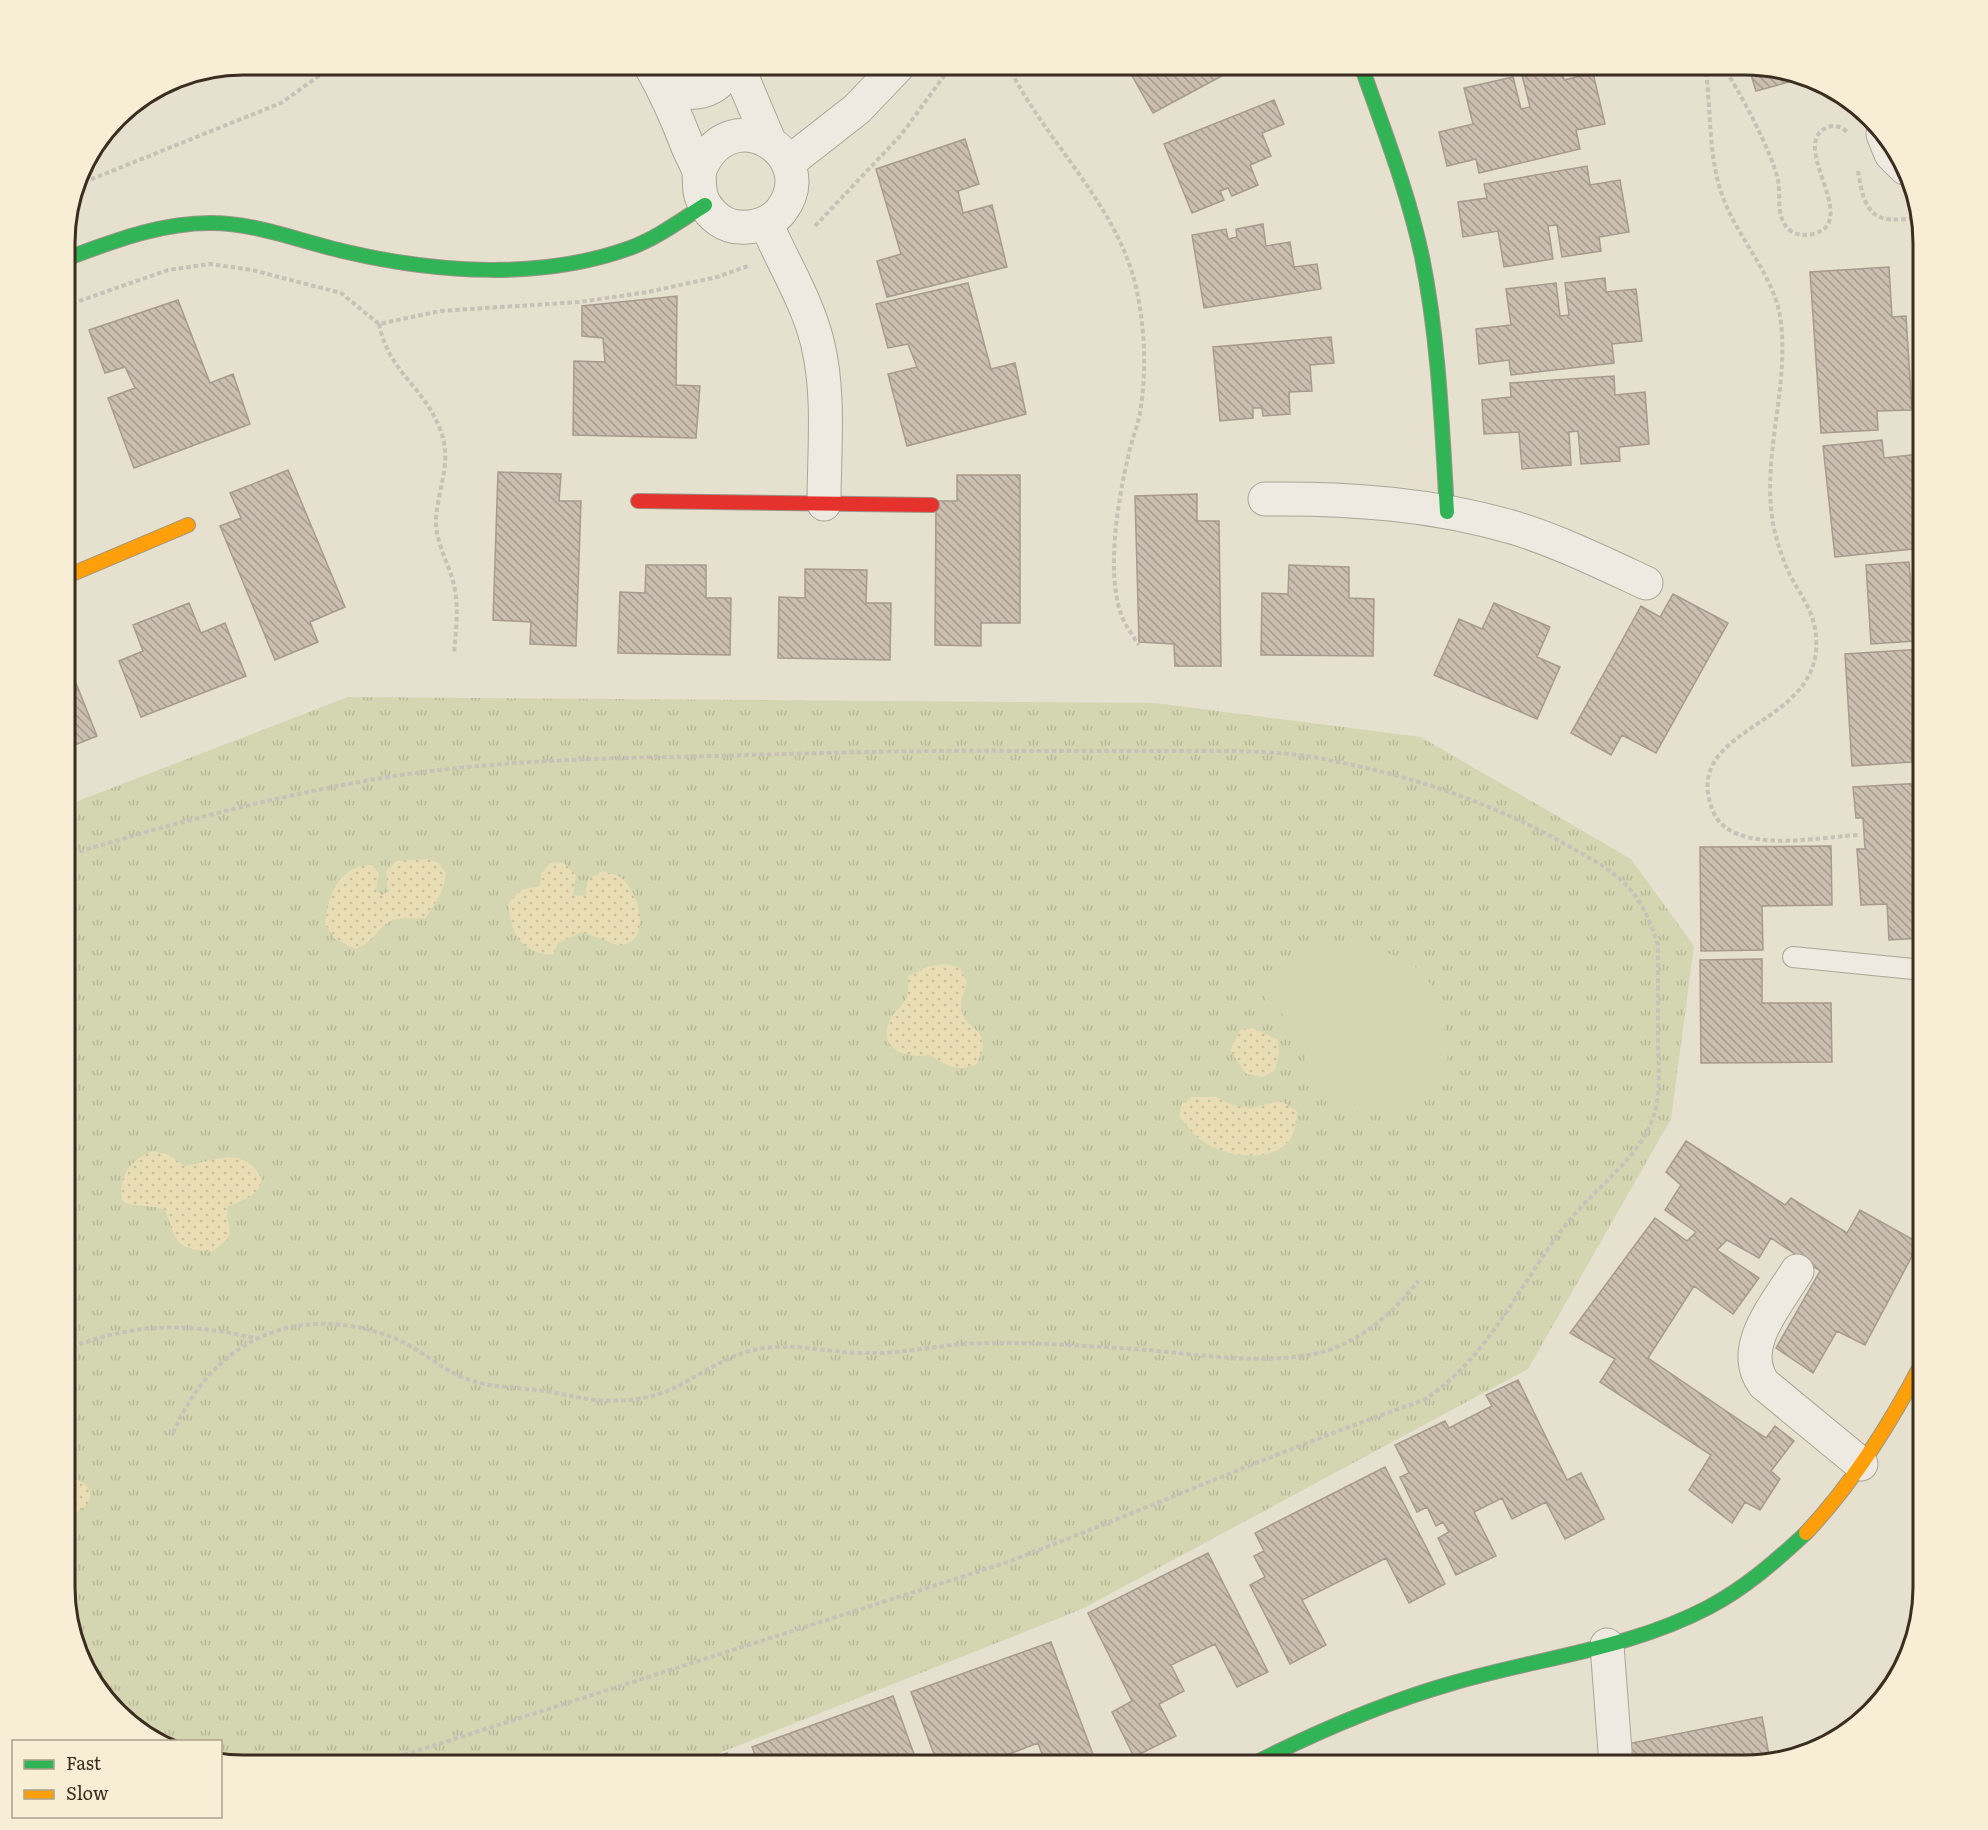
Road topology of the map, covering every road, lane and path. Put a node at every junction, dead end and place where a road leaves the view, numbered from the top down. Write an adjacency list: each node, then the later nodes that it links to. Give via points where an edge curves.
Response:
1 (319, 75): 16 (path, via 281,103)
2 (660, 75): 15 (street)
3 (661, 75): 4 (street, via 677,93 692,94 707,90)
4 (723, 75)
5 (742, 75): 13 (street)
6 (889, 75): 13 (street, via 857,109)
7 (1014, 75): 30 (path, via 1034,112 1101,206 1122,245 1136,286 1143,328 1144,372 1119,510 1115,589 1121,613)
8 (1365, 75): 26 (street, via 1401,180 1426,282 1439,384)
9 (1707, 75): 32 (path, via 1716,179 1734,223 1779,308 1782,344 1770,502 1780,552 1813,617 1817,639 1815,661 1807,681 1794,699 1729,742 1709,775 1708,794 1725,829 1743,837 1763,840)
10 (1728, 75): 11 (path, via 1773,165 1783,221 1791,231 1803,236 1817,233 1827,225 1831,212 1815,153 1820,131 1831,126)
11 (1867, 135): 12 (street)
12 (1883, 148)
13 (779, 153): 15 (street, via 757,136 727,138 704,157); 19 (street, via 792,177 786,204)
14 (1858, 169): 18 (path, via 1865,206 1875,216 1887,221)
15 (699, 172): 17 (street, via 700,195)
16 (87, 181)
17 (705, 205): 19 (street, via 714,216 732,226); 20 (street, via 632,247 591,260 538,267 398,261 333,248 272,229 210,223 149,231)
18 (1911, 218)
19 (766, 223): 24 (street, via 818,344 824,390)
20 (75, 256)
21 (379, 324): 31 (path, via 391,361 433,410 442,433 446,458 436,519 454,585)
22 (1265, 499): 26 (street, via 1346,500)
23 (638, 501): 24 (street)
24 (824, 504): 25 (street)
25 (932, 506)
26 (1447, 512): 29 (street, via 1516,529 1582,553)
27 (188, 525): 28 (street)
28 (75, 573)
29 (1646, 583)
30 (1139, 645)
31 (454, 654)
32 (1858, 835)
33 (75, 853): 44 (path, via 294,794 474,766 919,751 1245,751 1307,756 1368,768 1428,783 1487,805 1543,831 1615,874 1642,906 1651,924 1658,945 1659,1096 1652,1120 1625,1163 1547,1251 1477,1355 1444,1387 1424,1400 1249,1464 1005,1563)
34 (1793, 957): 35 (lane)
35 (1913, 969)
36 (1797, 1271): 42 (street, via 1758,1337 1753,1362 1764,1384)
37 (1418, 1281): 38 (path, via 1376,1325 1351,1341 1323,1352 1292,1357 1004,1343 863,1353 774,1347 725,1358 673,1388 626,1401 484,1384 461,1377 396,1339 350,1326 302,1325)
38 (255, 1339): 39 (path, via 187,1326 153,1327); 41 (path, via 233,1352 197,1388)
39 (75, 1347)
40 (1913, 1379): 42 (street)
41 (173, 1433)
42 (1861, 1464): 43 (street, via 1831,1506 1795,1545 1754,1579 1708,1607)
43 (1607, 1645): 45 (street, via 1453,1683 1303,1739); 46 (street)
44 (407, 1755)
45 (1272, 1755)
46 (1615, 1755)

